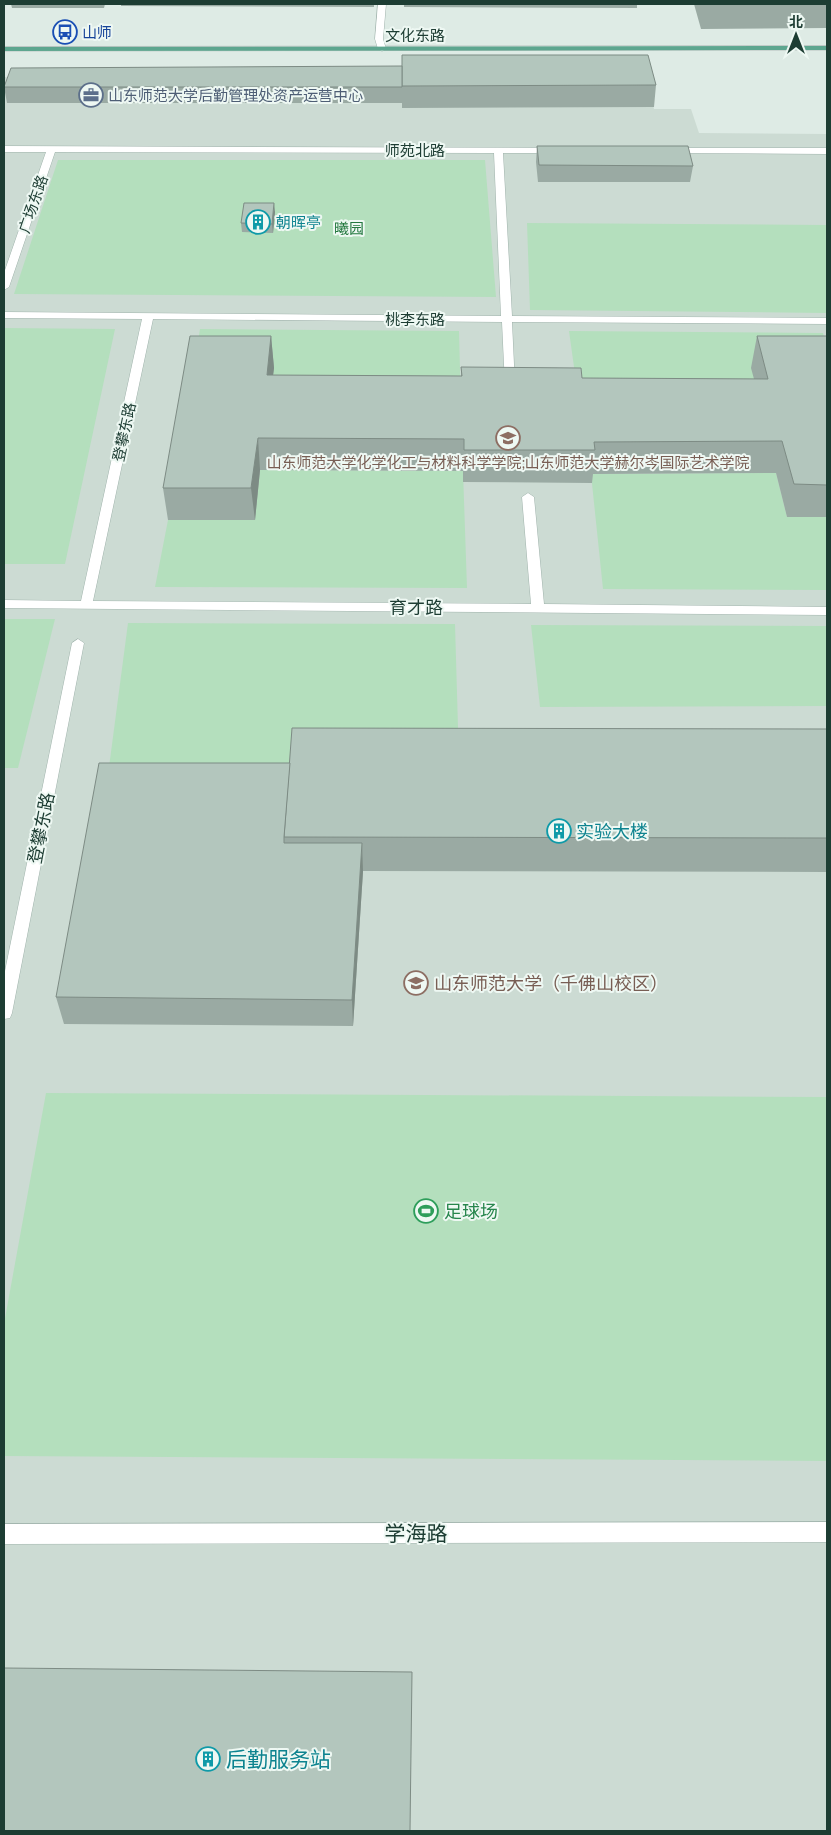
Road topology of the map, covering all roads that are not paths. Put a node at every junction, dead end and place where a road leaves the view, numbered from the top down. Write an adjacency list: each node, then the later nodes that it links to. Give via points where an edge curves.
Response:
1 (382, 4): 4 (lane, via 379,40)
2 (827, 48): 4 (main road, 文化东路)
3 (4, 49): 4 (main road, 文化东路)
4 (382, 49)
5 (4, 149): 6 (lane, 师苑北路)
6 (52, 149): 7 (lane, 师苑北路); 11 (lane, 广场东路)
7 (498, 150): 8 (lane, 师苑北路); 14 (lane)
8 (568, 151)
9 (658, 151): 10 (lane)
10 (827, 151)
11 (4, 287)
12 (4, 315): 13 (lane, 桃李东路)
13 (148, 317): 14 (lane, 桃李东路); 19 (lane, 登攀东路)
14 (505, 319): 15 (lane, 桃李东路); 16 (lane)
15 (827, 321)
16 (510, 390)
17 (528, 497): 20 (lane)
18 (4, 604): 19 (lane, 育才路)
19 (86, 605): 20 (lane, 育才路)
20 (538, 608): 21 (lane, 育才路)
21 (827, 610)
22 (78, 643): 23 (lane, 登攀东路)
23 (4, 1013)
24 (827, 1532): 25 (lane, 学海路)
25 (4, 1534)

